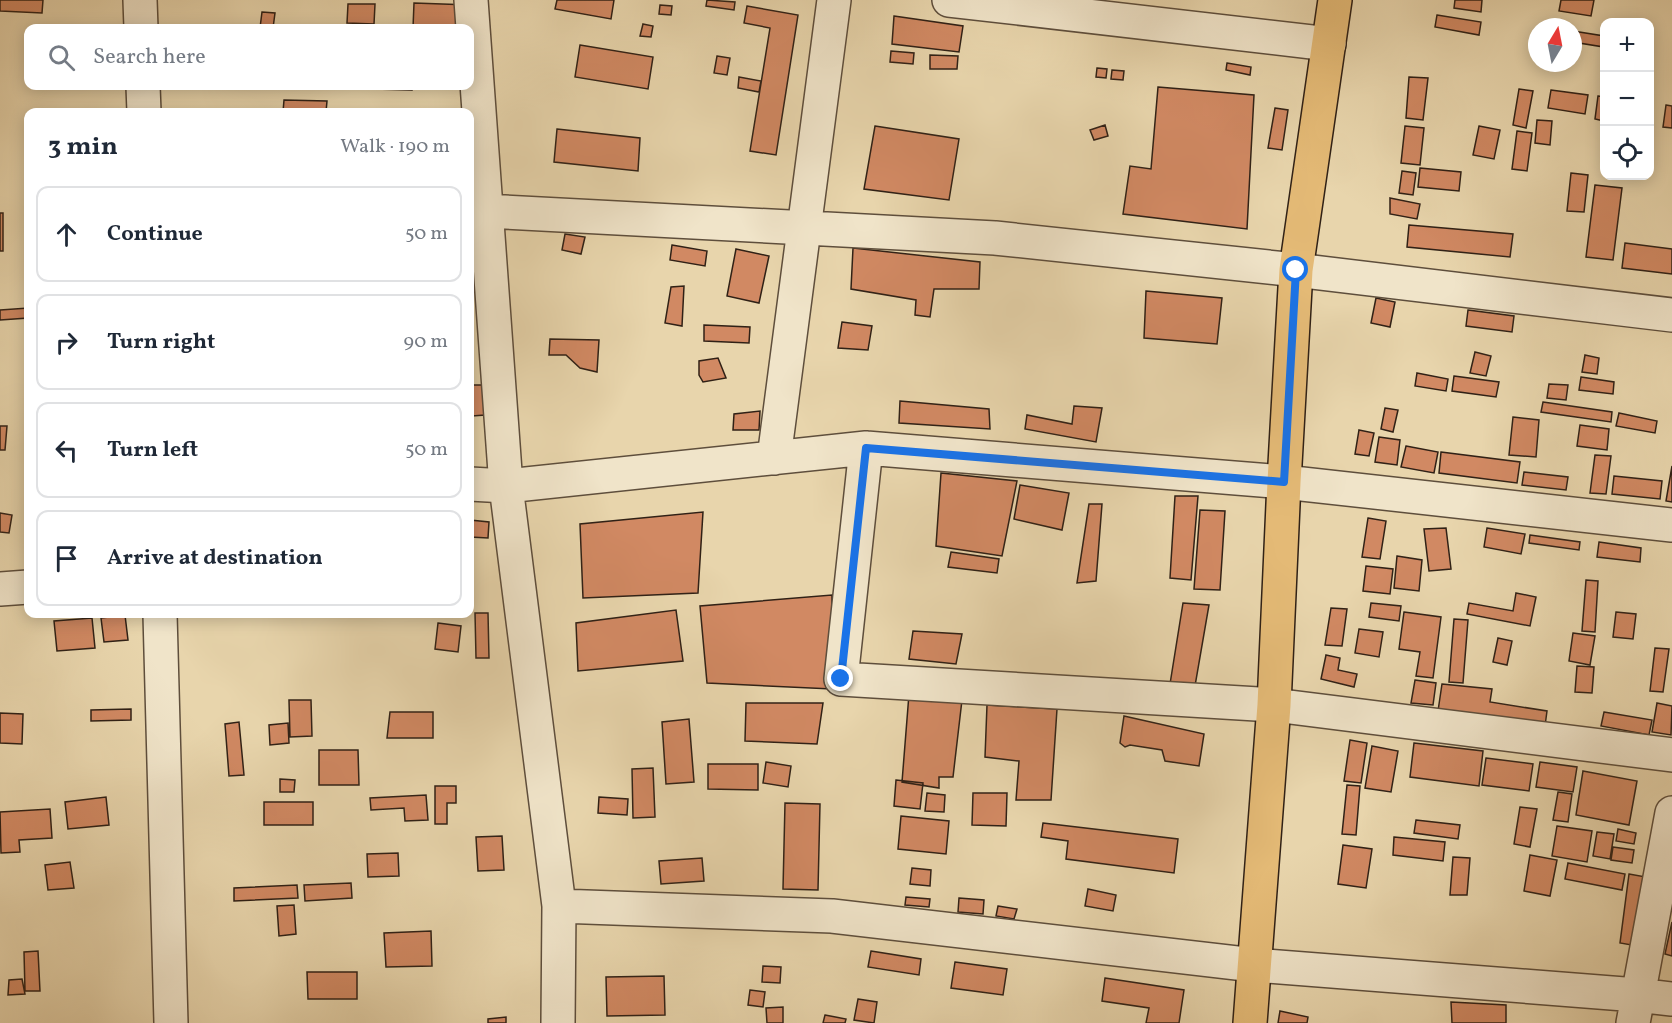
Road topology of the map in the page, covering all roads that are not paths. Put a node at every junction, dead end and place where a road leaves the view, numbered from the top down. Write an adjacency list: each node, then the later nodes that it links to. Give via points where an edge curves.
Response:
1 (140, 0): 6 (street)
2 (471, 0): 7 (street)
3 (834, 0): 13 (street)
4 (949, 0): 9 (street)
5 (1335, 0): 9 (main road)
6 (141, 24)
7 (473, 24)
8 (474, 42): 12 (street)
9 (1329, 44): 14 (main road)
10 (143, 90): 11 (street)
11 (144, 108)
12 (486, 212): 13 (street); 20 (street)
13 (804, 228): 14 (street, via 995,238); 17 (street)
14 (1296, 270): 15 (street); 18 (main road)
15 (1672, 315)
16 (866, 448): 17 (street); 18 (street); 25 (street, via 841,679)
17 (774, 458): 20 (street)
18 (1284, 482): 21 (street); 25 (main road)
19 (474, 484): 20 (street)
20 (506, 486): 28 (street)
21 (1672, 525)
22 (24, 587): 23 (street)
23 (0, 589)
24 (160, 618): 32 (street)
25 (1274, 705): 26 (street); 29 (main road)
26 (1672, 755)
27 (1672, 813): 31 (street)
28 (559, 906): 29 (street, via 832,916); 33 (street)
29 (1254, 965): 31 (street); 34 (main road)
30 (1672, 999): 31 (street)
31 (1635, 1009)
32 (171, 1023)
33 (558, 1023)
34 (1250, 1023)

